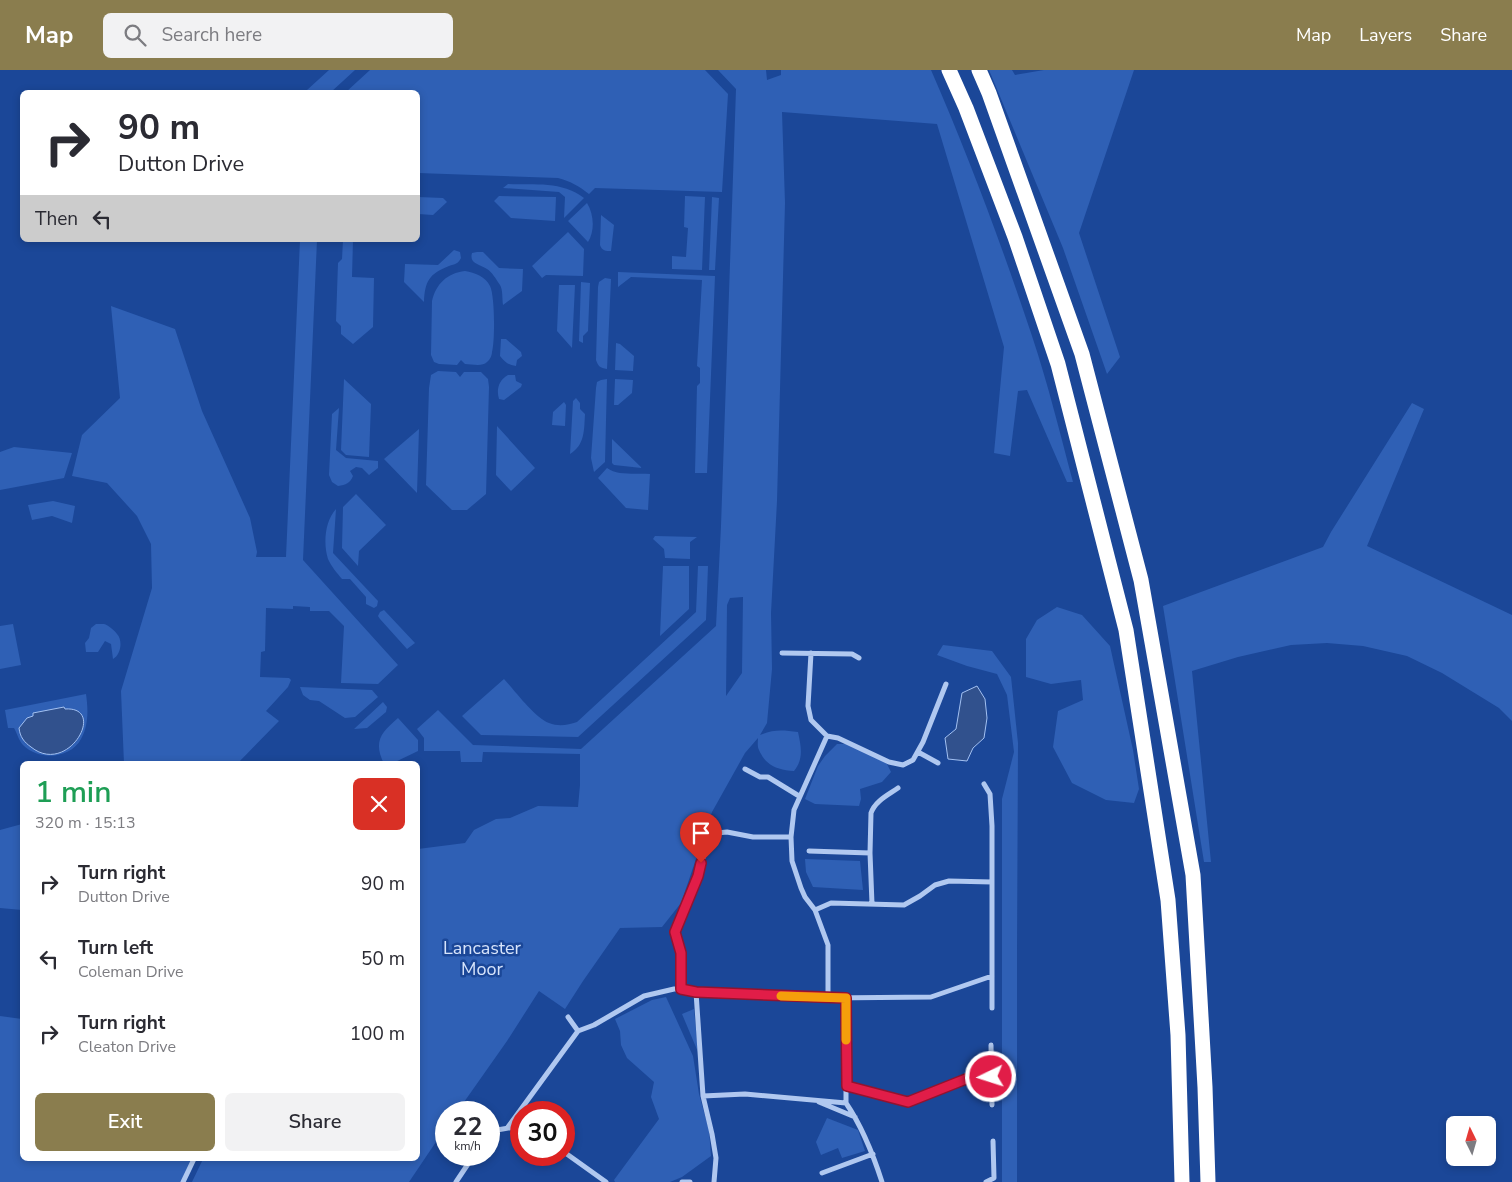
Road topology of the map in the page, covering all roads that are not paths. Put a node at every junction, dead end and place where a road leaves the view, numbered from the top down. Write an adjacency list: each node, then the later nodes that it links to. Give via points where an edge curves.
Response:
1 (949, 70): 52 (highway, via 1015,236 1058,364 1126,630 1168,900 1178,1035)
2 (979, 70): 53 (highway, via 1082,354 1141,580 1193,875)
3 (782, 653): 4 (street)
4 (811, 653): 5 (street, via 852,654); 7 (street, via 808,706 811,720)
5 (859, 658)
6 (946, 684): 8 (street)
7 (827, 736): 8 (street, via 889,762 903,764 913,760); 13 (street)
8 (918, 752): 9 (street)
9 (938, 763)
10 (745, 769): 13 (street, via 760,777 768,777)
11 (984, 784): 17 (street, via 990,794)
12 (898, 788): 16 (street, via 873,808)
13 (799, 796): 14 (street)
14 (791, 837): 19 (street, via 792,861 800,888); 21 (street, via 752,837 727,832 717,833 710,839 675,932 681,953)
15 (809, 851): 16 (street)
16 (870, 853): 18 (street)
17 (992, 882): 18 (street, via 949,881 935,885 904,905); 20 (street)
18 (872, 904): 19 (street, via 831,903)
19 (815, 910): 23 (street, via 828,944)
20 (992, 976): 24 (street, via 931,997); 25 (street)
21 (681, 989): 22 (street); 27 (street, via 644,996)
22 (696, 992): 23 (street); 31 (street)
23 (828, 998): 24 (street)
24 (846, 998): 30 (street)
25 (992, 1008)
26 (568, 1017): 27 (street)
27 (578, 1032): 36 (street)
28 (991, 1045): 29 (street)
29 (991, 1077): 30 (street, via 971,1077 908,1102); 34 (street)
30 (847, 1086): 33 (street)
31 (703, 1096): 32 (street, via 745,1094); 49 (street, via 716,1158)
32 (811, 1099): 33 (street); 35 (street)
33 (846, 1103): 35 (street)
34 (992, 1105)
35 (856, 1117): 39 (street)
36 (508, 1127): 37 (street)
37 (500, 1129)
38 (993, 1141): 51 (street, via 994,1178)
39 (872, 1154): 43 (street); 50 (street)
40 (575, 1160): 46 (street)
41 (193, 1161): 44 (street)
42 (467, 1166): 45 (street)
43 (822, 1173)
44 (183, 1182)
45 (456, 1182)
46 (606, 1182)
47 (682, 1182): 48 (street)
48 (690, 1182)
49 (714, 1182)
50 (882, 1182)
51 (986, 1182)
52 (1182, 1182)
53 (1208, 1182)

